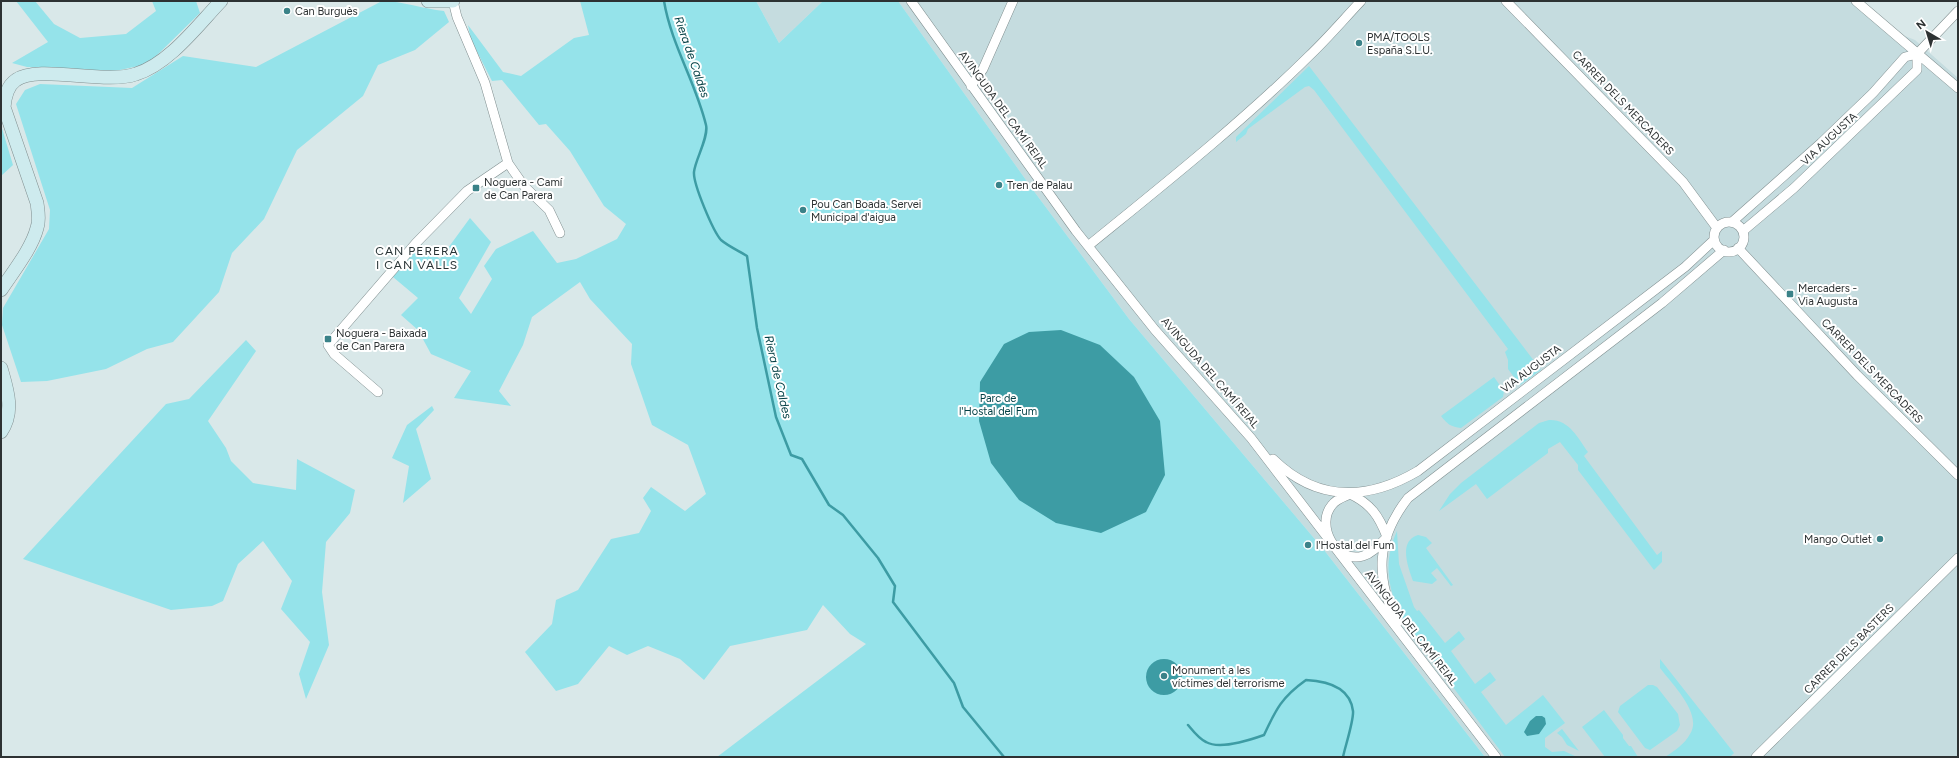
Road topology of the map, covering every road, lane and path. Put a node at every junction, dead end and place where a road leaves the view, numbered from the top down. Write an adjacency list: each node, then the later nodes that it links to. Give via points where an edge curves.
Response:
1 (221, 1): 22 (main road, via 150,69 123,78 25,75 11,84 6,92 4,107 37,203 39,218 33,238)
2 (428, 1): 3 (main road)
3 (453, 1): 13 (street, via 457,17 486,83)
4 (911, 1): 11 (street, AVINGUDA DEL CAMÍ REIAL)
5 (1013, 1): 11 (street, via 983,70)
6 (1361, 1): 19 (street, via 1310,56 1248,113)
7 (1506, 1): 15 (street, CARRER DELS MERCADERS, via 1683,182)
8 (1856, 1): 10 (street)
9 (1958, 10): 10 (street, VIA AUGUSTA)
10 (1917, 54): 12 (street); 14 (street, VIA AUGUSTA, via 1905,57 1831,134); 16 (street, VIA AUGUSTA, via 1917,70 1800,183)
11 (971, 86): 19 (street, AVINGUDA DEL CAMÍ REIAL)
12 (1958, 88)
13 (508, 163): 17 (street, via 524,186 549,210); 24 (street, via 467,191 416,243 328,345 334,354)
14 (1732, 222): 15 (street, via 1721,224); 16 (street)
15 (1717, 228): 18 (street)
16 (1743, 231): 20 (street, via 1743,240)
17 (560, 232)
18 (1714, 240): 21 (street, via 1716,245); 28 (street, VIA AUGUSTA, via 1685,267 1418,471 1400,482)
19 (1088, 246): 26 (street, AVINGUDA DEL CAMÍ REIAL, via 1156,330)
20 (1738, 248): 21 (street); 27 (street, CARRER DELS MERCADERS, via 1857,375)
21 (1724, 250): 29 (street, via 1662,303 1408,498 1396,513)
22 (1, 290)
23 (1, 368): 25 (main road, via 9,399 9,412)
24 (378, 392)
25 (1, 432)
26 (1251, 438): 28 (street, VIA AUGUSTA, via 1281,467 1302,482 1332,492); 30 (street, AVINGUDA DEL CAMÍ REIAL)
27 (1958, 475)
28 (1350, 494): 29 (street, VIA AUGUSTA, via 1372,508); 30 (street, VIA AUGUSTA, via 1332,504 1328,512 1326,523)
29 (1387, 537): 30 (street, via 1376,549 1362,556 1343,553); 32 (street, via 1381,558 1382,584)
30 (1333, 547): 32 (street, AVINGUDA DEL CAMÍ REIAL)
31 (1958, 558): 34 (street, CARRER DELS BASTERS)
32 (1404, 638): 33 (street, AVINGUDA DEL CAMÍ REIAL)
33 (1496, 757)
34 (1756, 757)

